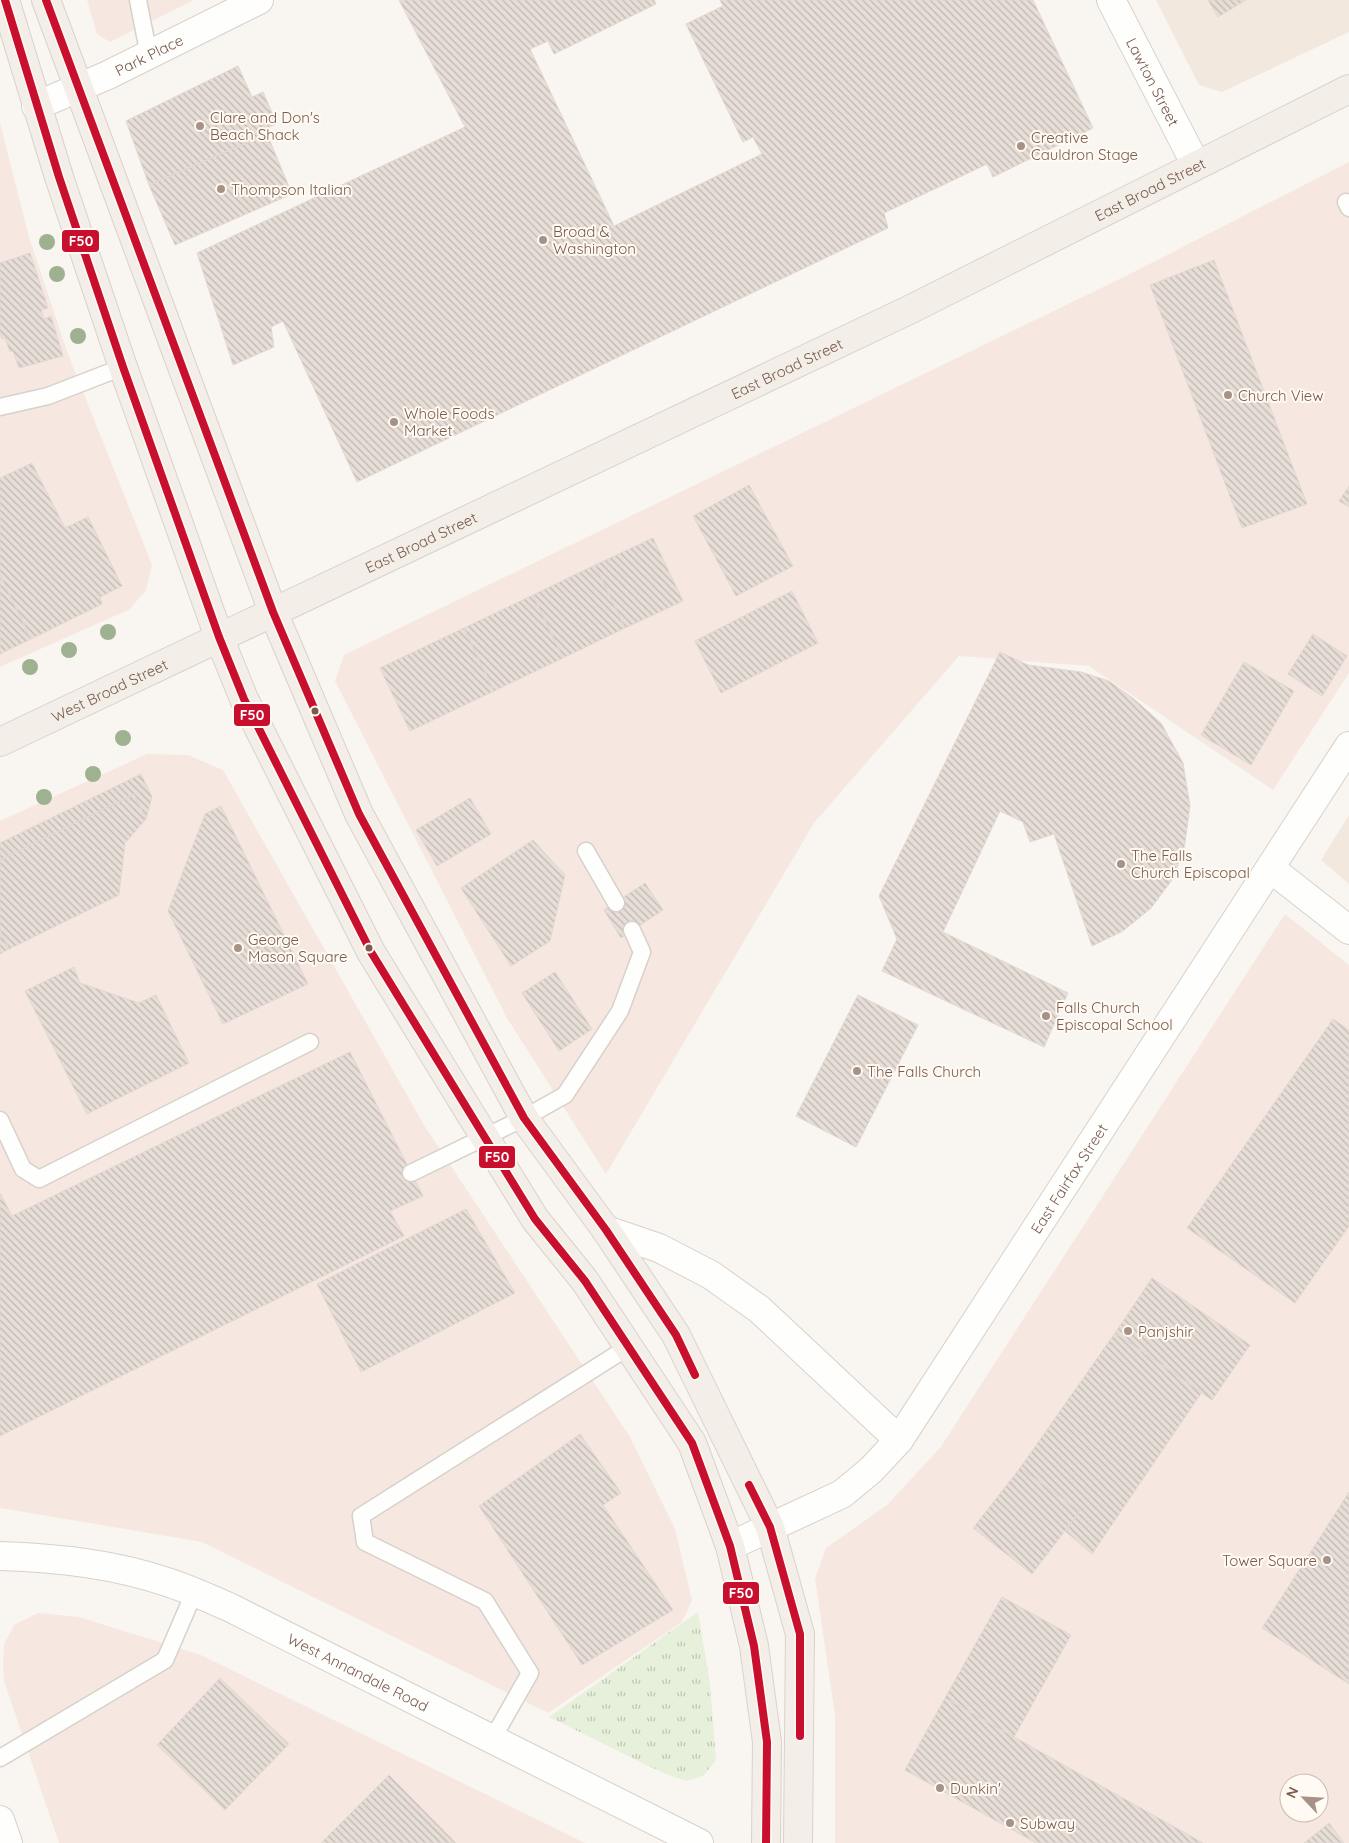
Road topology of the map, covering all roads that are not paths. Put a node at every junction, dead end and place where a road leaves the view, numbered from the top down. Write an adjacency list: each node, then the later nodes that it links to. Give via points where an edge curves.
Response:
1 (5, 0): 9 (main road)
2 (46, 0): 7 (main road)
3 (138, 0): 6 (lane)
4 (259, 0): 6 (street, Park Place)
5 (1112, 0): 10 (street, Lawton Street)
6 (149, 56): 7 (street, Park Place)
7 (78, 86): 9 (street, Park Place); 13 (main road)
8 (1349, 89): 10 (main road, East Broad Street)
9 (36, 106): 11 (main road)
10 (1196, 165): 13 (main road, East Broad Street, via 909,310)
11 (123, 367): 12 (lane, via 48,396); 14 (main road)
12 (0, 406)
13 (273, 612): 14 (main road, East Broad Street); 23 (main road, via 359,814)
14 (219, 637): 15 (main road, West Broad Street); 25 (main road, via 244,699 371,952)
15 (0, 742)
16 (1349, 746): 18 (street, East Fairfax Street)
17 (586, 851): 19 (lane)
18 (1270, 868): 21 (street); 29 (street, East Fairfax Street)
19 (616, 903)
20 (632, 930): 23 (lane, via 642,952 620,1011 565,1095)
21 (1349, 930)
22 (310, 1042): 24 (lane, via 39,1179 22,1169)
23 (524, 1118): 25 (lane); 27 (main road)
24 (0, 1120)
25 (484, 1137): 26 (lane); 28 (main road, via 535,1219 585,1281)
26 (411, 1173)
27 (606, 1230): 29 (street, via 659,1248 711,1275 759,1309); 30 (main road, via 676,1335)
28 (630, 1346): 31 (main road, via 692,1443); 34 (lane, via 361,1516 364,1542 485,1600 530,1673)
29 (898, 1440): 30 (street, East Fairfax Street, via 871,1470 842,1494)
30 (770, 1527): 31 (street, East Fairfax Street); 40 (main road, via 800,1634)
31 (730, 1546): 39 (main road, via 754,1646 767,1742)
32 (0, 1556): 33 (street, West Annandale Road, via 54,1558 119,1569)
33 (194, 1593): 34 (street, West Annandale Road, via 231,1608); 35 (lane, via 165,1660)
34 (493, 1738): 38 (street, West Annandale Road)
35 (0, 1758)
36 (0, 1820): 37 (street)
37 (8, 1843)
38 (699, 1843)
39 (766, 1843)
40 (798, 1843)

